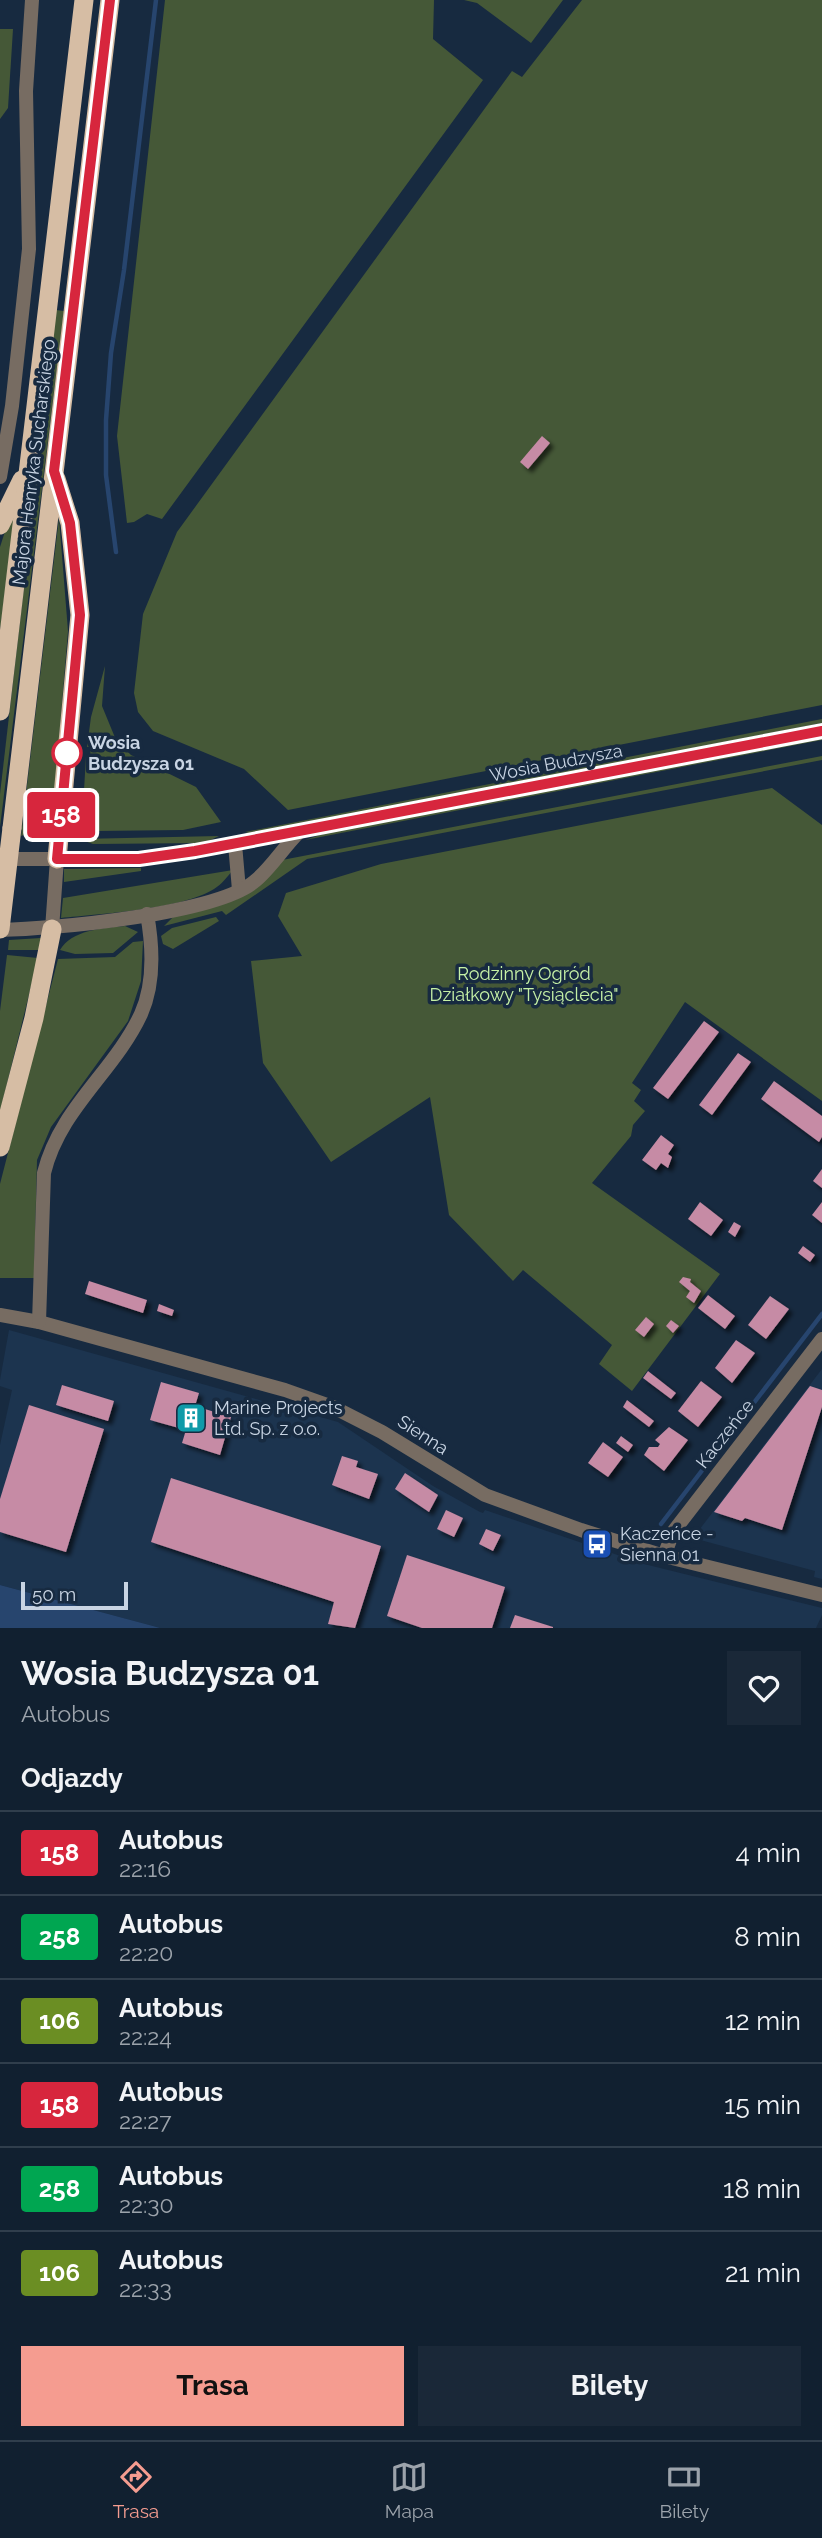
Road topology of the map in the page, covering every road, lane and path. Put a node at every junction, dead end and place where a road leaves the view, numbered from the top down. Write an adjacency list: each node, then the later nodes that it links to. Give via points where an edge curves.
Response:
1 (32, 0): 6 (street, Majora Henryka Sucharskiego, via 26,91 31,232)
2 (84, 0): 4 (highway, Majora Henryka Sucharskiego)
3 (110, 0): 5 (highway, Majora Henryka Sucharskiego)
4 (29, 467): 7 (highway); 8 (highway, Majora Henryka Sucharskiego)
5 (54, 471): 13 (highway, via 70,523 80,615); 17 (highway, Majora Henryka Sucharskiego, bridge)
6 (0, 477)
7 (0, 525)
8 (0, 711)
9 (822, 731): 10 (street, Wosia Budzysza)
10 (298, 833): 11 (street, Wosia Budzysza); 14 (street, via 255,881)
11 (235, 844): 13 (street, Wosia Budzysza, via 139,859); 14 (street)
12 (0, 859): 13 (street, Wosia Budzysza)
13 (57, 859): 16 (street)
14 (239, 890): 15 (street, via 205,903)
15 (147, 914): 16 (street); 20 (street, via 153,957 141,1013 66,1119 48,1155)
16 (52, 929): 17 (street); 18 (highway)
17 (0, 930)
18 (0, 1147)
19 (0, 1315): 20 (street, Sienna)
20 (39, 1322): 22 (street, Sienna, via 332,1407 485,1495)
21 (822, 1339): 22 (street, Kaczeńce, via 673,1532)
22 (664, 1556): 23 (street, Sienna)
23 (822, 1595)

